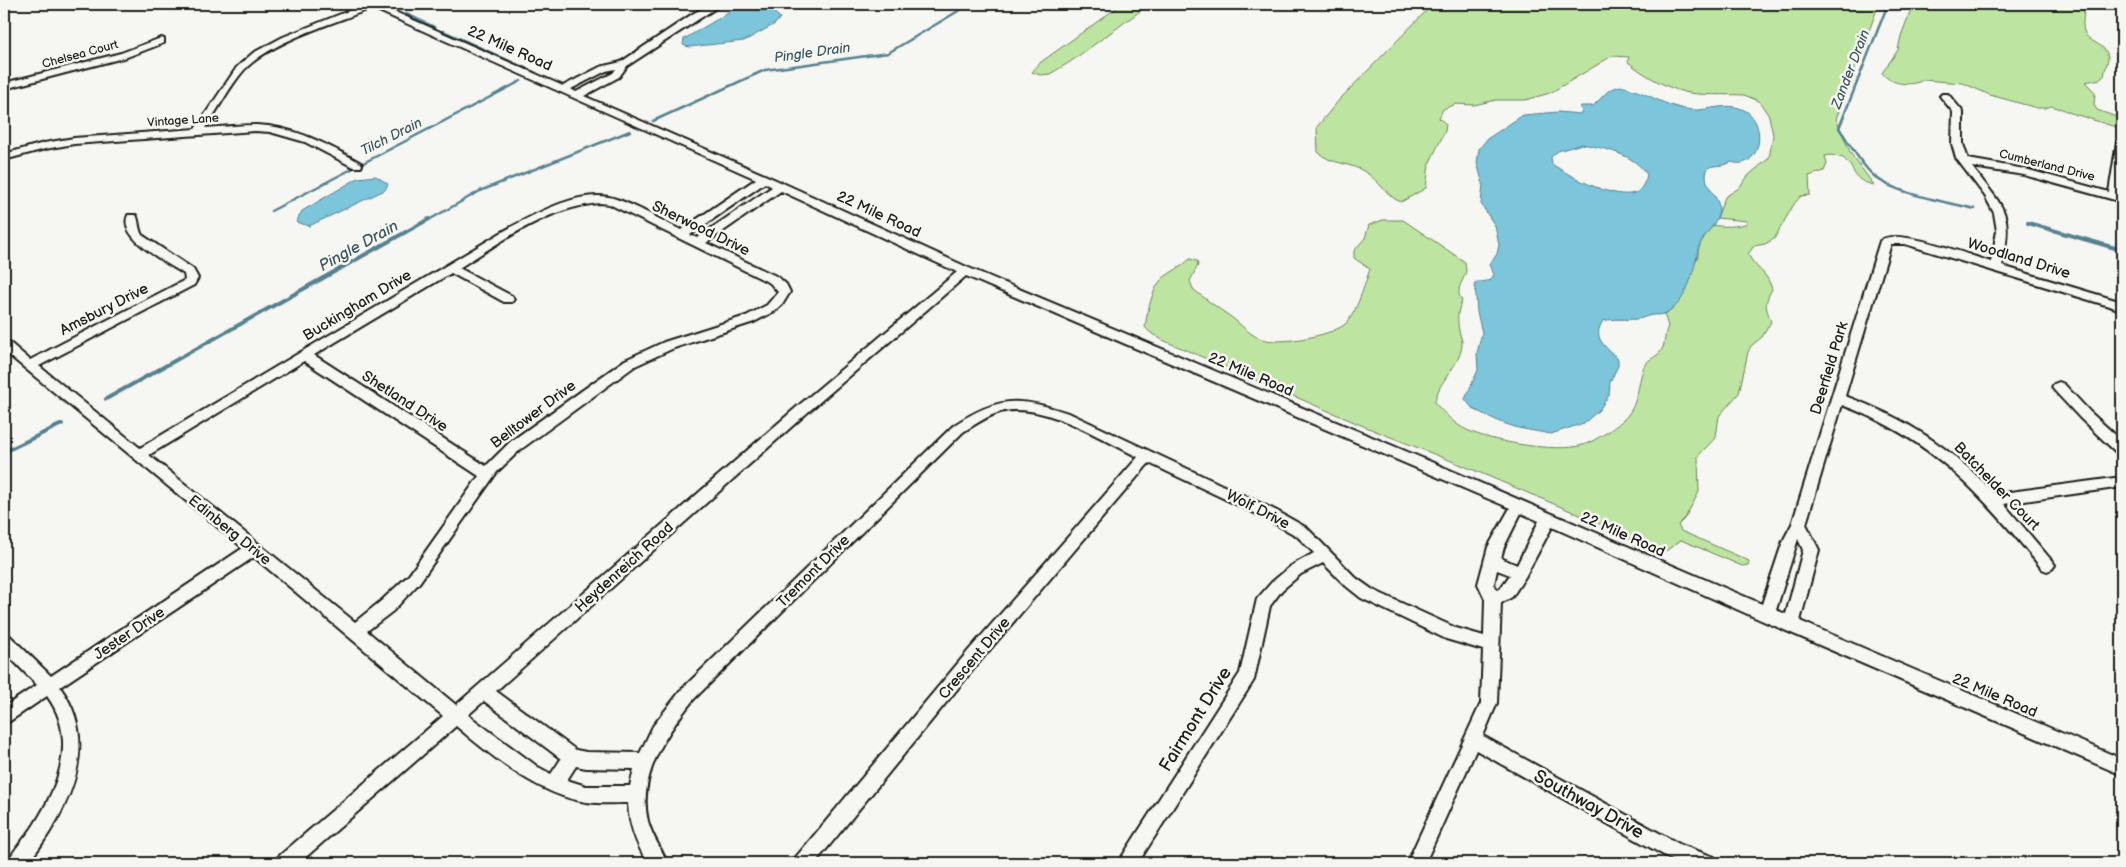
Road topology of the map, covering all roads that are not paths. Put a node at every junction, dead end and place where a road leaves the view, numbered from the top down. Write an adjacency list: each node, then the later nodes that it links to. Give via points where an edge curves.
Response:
1 (368, 4): 6 (street, 22 Mile Road); 9 (street, via 268,48 244,64)
2 (718, 4): 4 (street)
3 (161, 41): 5 (street, Chelsea Court, via 124,55)
4 (624, 64): 6 (street, via 603,69); 7 (street, via 616,75)
5 (4, 86)
6 (564, 89): 7 (street, 22 Mile Road)
7 (576, 96): 14 (street, 22 Mile Road)
8 (1945, 96): 12 (street, via 1958,112 1957,142)
9 (198, 132): 11 (street, Vintage Lane, via 74,141); 13 (street, Vintage Lane, via 255,128 287,131)
10 (2122, 142): 17 (street)
11 (4, 157)
12 (1964, 162): 17 (street, Cumberland Drive, via 2025,172); 22 (street, via 2002,215 2003,229)
13 (357, 165)
14 (764, 179): 15 (street, 22 Mile Road); 19 (street)
15 (781, 186): 21 (street); 24 (street, 22 Mile Road)
16 (599, 198): 19 (street, Sherwood Drive, via 612,201); 23 (street, Buckingham Drive, via 577,203 528,223)
17 (2118, 198)
18 (132, 217): 30 (street, Amsbury Drive, via 132,227 137,236 189,272 192,278 185,285)
19 (682, 235): 21 (street, Sherwood Drive)
20 (1906, 240): 22 (street, Woodland Drive); 32 (street, Deerfield Park, via 1889,240 1884,245)
21 (698, 243): 25 (street, Sherwood Drive, via 774,280)
22 (1996, 267): 27 (street, Woodland Drive)
23 (451, 268): 26 (street); 29 (street, Buckingham Drive)
24 (965, 271): 40 (street, 22 Mile Road); 55 (street, Heydenreich Road, via 803,408)
25 (784, 292): 37 (street, Belltower Drive, via 772,308 750,319 669,345 630,363 515,446)
26 (508, 299)
27 (2122, 306)
28 (4, 346): 30 (street, Edinberg Drive)
29 (304, 355): 35 (street, Buckingham Drive); 37 (street, Shetland Drive)
30 (29, 366): 35 (street, Edinberg Drive)
31 (2059, 387): 34 (street)
32 (1837, 398): 39 (street, Batchelder Court, via 1884,416 1929,443); 42 (street, Deerfield Park)
33 (1006, 405): 36 (street, Wolf Drive, via 1038,408 1066,416); 60 (street, Tremont Drive, via 958,429 815,569 670,713)
34 (2122, 449)
35 (139, 454): 43 (street, Edinberg Drive)
36 (1148, 455): 44 (street, Wolf Drive, via 1290,524); 67 (street, Crescent Drive, via 975,655)
37 (487, 474): 51 (street, Belltower Drive, via 414,579)
38 (2122, 482): 39 (street)
39 (1992, 500): 46 (street, Batchelder Court)
40 (1518, 506): 41 (street, 22 Mile Road); 45 (street)
41 (1548, 519): 47 (street); 49 (street, 22 Mile Road)
42 (1799, 524): 49 (street, Deerfield Park, via 1790,541); 50 (street, via 1811,550)
43 (254, 549): 51 (street, Edinberg Drive); 54 (street, Jester Drive)
44 (1324, 555): 53 (street, Wolf Drive, via 1367,594 1452,634); 68 (street, Fairmont Drive, via 1296,570 1262,604 1245,680)
45 (1492, 561): 47 (street); 48 (street, via 1486,584)
46 (2047, 565)
47 (1520, 573): 48 (street, via 1506,593)
48 (1493, 599): 53 (street)
49 (1767, 614): 50 (street, 22 Mile Road)
50 (1791, 625): 61 (street, 22 Mile Road)
51 (355, 631): 56 (street, Edinberg Drive)
52 (4, 640): 54 (street)
53 (1490, 645): 58 (street, via 1489,703)
54 (48, 687): 57 (street, Jester Drive); 64 (street, via 66,710 72,752 59,796 38,835)
55 (484, 691): 56 (street, Heydenreich Road); 59 (street)
56 (457, 715): 62 (street, Edinberg Drive, via 480,736 532,773); 65 (street, Heydenreich Road)
57 (4, 716)
58 (1474, 740): 69 (street); 70 (street, Southway Drive, via 1676,852)
59 (572, 757): 60 (street); 62 (street)
60 (643, 761): 63 (street, Tremont Drive)
61 (2122, 767)
62 (554, 784): 63 (street, Edinberg Drive, via 586,794)
63 (637, 794): 66 (street, Tremont Drive, via 640,826 645,842)
64 (17, 863)
65 (285, 863)
66 (658, 863)
67 (803, 863)
68 (1127, 863)
69 (1416, 863)
70 (1707, 863)

